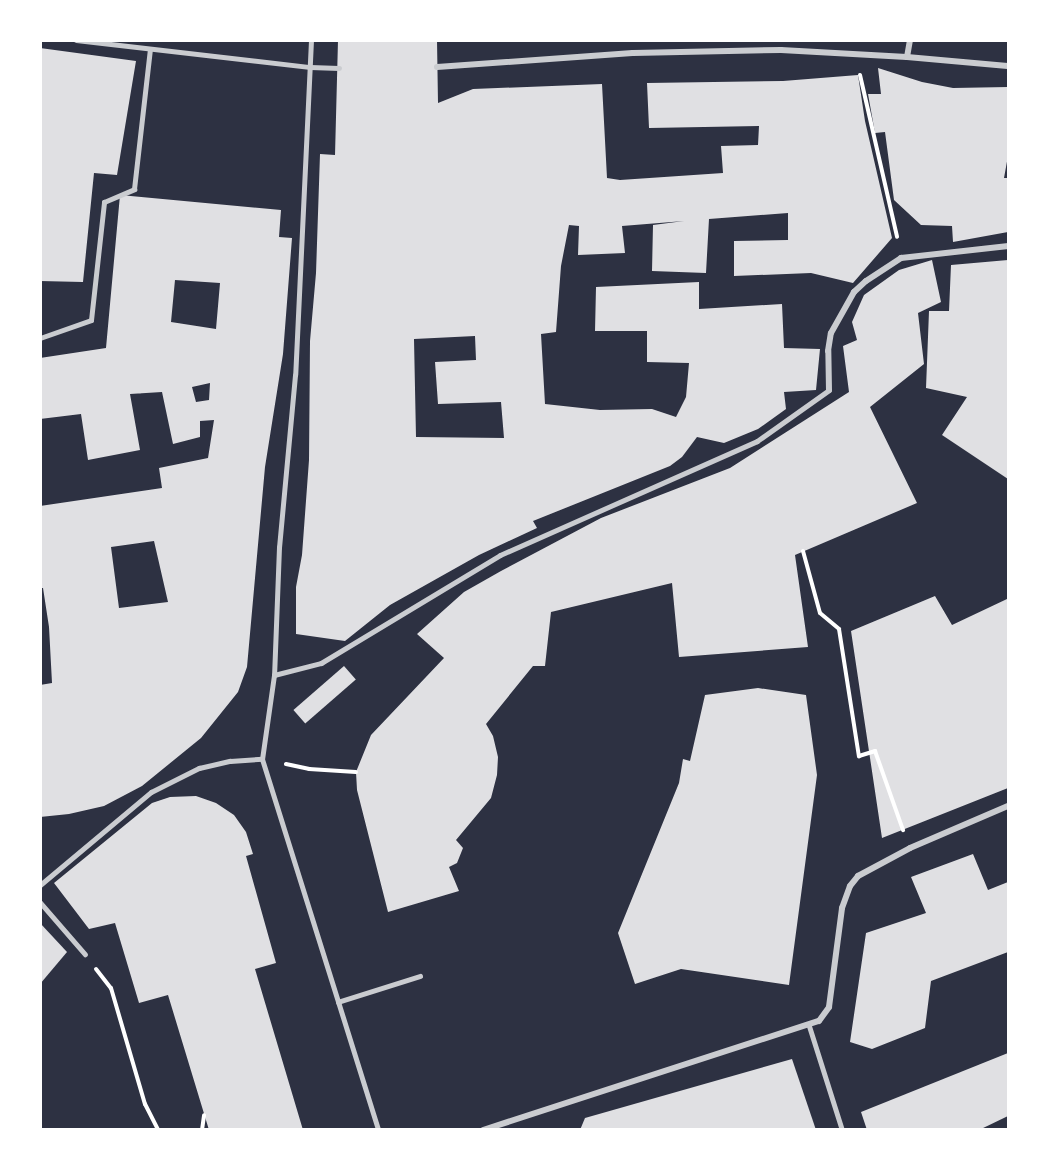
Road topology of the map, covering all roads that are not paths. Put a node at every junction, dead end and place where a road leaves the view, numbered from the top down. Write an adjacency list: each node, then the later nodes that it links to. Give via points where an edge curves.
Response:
1 (76, 40): 4 (street)
2 (310, 40): 7 (street)
3 (910, 40): 5 (street)
4 (150, 49): 7 (street); 11 (street, via 134,189 104,202 91,320)
5 (907, 57): 6 (street); 8 (street, via 781,50 633,53)
6 (1008, 66)
7 (310, 67): 9 (street); 13 (street, via 295,375 279,547)
8 (437, 67)
9 (339, 68)
10 (1008, 246): 12 (street, via 901,258 860,286 831,333)
11 (40, 338)
12 (829, 390): 13 (street, via 757,441 500,555 321,663)
13 (274, 675): 14 (street)
14 (262, 759): 16 (street, via 199,768 151,792); 20 (street)
15 (1008, 806): 21 (street, via 910,848 858,876 842,908 829,1007 825,1016)
16 (40, 885)
17 (40, 902): 18 (lane)
18 (85, 954)
19 (420, 976): 20 (lane)
20 (338, 1002): 22 (street)
21 (809, 1026): 23 (street); 24 (street)
22 (378, 1130)
23 (483, 1130)
24 (842, 1130)

